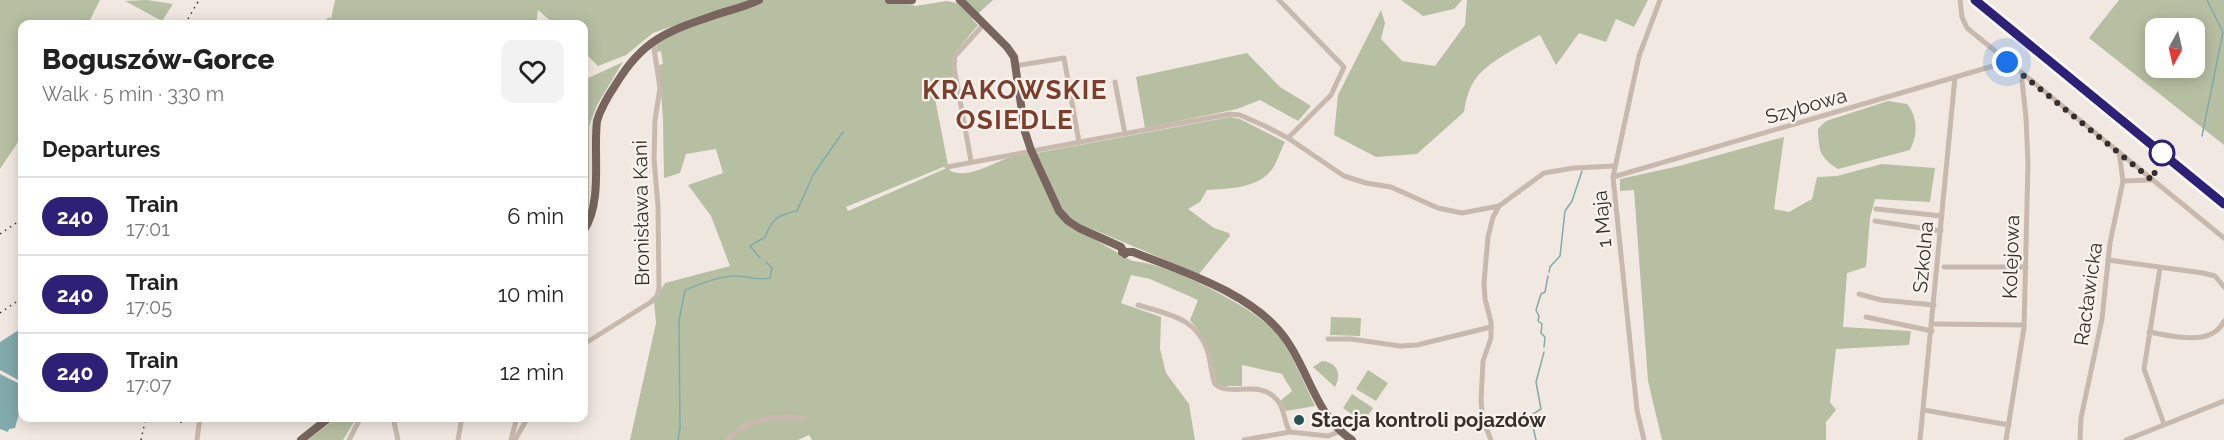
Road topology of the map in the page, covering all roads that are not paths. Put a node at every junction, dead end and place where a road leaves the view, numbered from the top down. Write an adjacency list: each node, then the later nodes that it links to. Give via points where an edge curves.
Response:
1 (759, 0): 9 (main road)
2 (889, 0): 3 (main road)
3 (912, 0)
4 (960, 0): 8 (main road)
5 (1279, 0): 16 (street, via 1344,67 1331,95)
6 (1660, 0): 21 (street, 1 Maja, via 1639,56)
7 (1960, 0): 10 (street, via 1967,28)
8 (983, 23): 11 (main road, via 1007,47); 20 (street, via 955,56 954,67)
9 (653, 40): 32 (main road, via 626,66 601,109 595,133 594,200); 50 (street, Bronisława Kani, via 660,95 654,159 659,288 657,296 642,308)
10 (2007, 62): 12 (street); 13 (street, Szybowa)
11 (1015, 66): 17 (street, via 1064,58); 18 (main road)
12 (2023, 74): 19 (street); 37 (street, Kolejowa, via 2028,164)
13 (1955, 77): 23 (street, Szybowa); 29 (street, Szkolna)
14 (1115, 82): 15 (street)
15 (1125, 134): 16 (street, via 1230,114 1249,118); 17 (street)
16 (1288, 138): 27 (street, via 1344,176 1391,187 1452,213)
17 (1079, 142): 18 (street)
18 (1031, 150): 20 (street); 64 (main road, via 1063,216 1079,228 1114,243 1123,253 1137,253 1226,290 1274,326 1293,350 1322,409)
19 (2119, 152): 24 (street); 25 (street, Racławicka)
20 (971, 161): 22 (street)
21 (1615, 166): 23 (street, 1 Maja); 26 (street, via 1544,174)
22 (947, 167)
23 (1614, 177): 76 (street, 1 Maja, via 1636,400)
24 (2152, 180): 25 (street); 34 (street)
25 (2123, 181): 35 (street, Racławicka)
26 (1499, 206): 27 (street); 30 (street)
27 (1486, 209): 30 (street)
28 (1876, 209): 29 (street)
29 (1942, 216): 33 (street, Szkolna)
30 (1493, 217): 47 (street, via 1484,284)
31 (1875, 221): 33 (street)
32 (588, 222)
33 (1941, 231): 42 (street, Szkolna)
34 (2224, 238)
35 (2108, 260): 38 (street); 79 (street, Racławicka, via 2102,319)
36 (1944, 267): 37 (street)
37 (2026, 267): 46 (street, Kolejowa)
38 (2160, 267): 39 (street, via 2216,276); 49 (street)
39 (2224, 287)
40 (1859, 294): 42 (street)
41 (1138, 305): 65 (street, via 1194,327 1207,350 1215,384 1270,394 1280,404)
42 (1934, 305): 45 (street, Szkolna)
43 (1866, 317): 48 (street)
44 (2224, 321): 49 (street, via 2210,335 2196,338)
45 (1932, 324): 46 (street); 48 (street, Szkolna)
46 (2024, 325): 63 (street, Kolejowa)
47 (1491, 327): 51 (street, via 1417,345); 75 (street, via 1480,401)
48 (1932, 331): 53 (street, Szkolna)
49 (2149, 332): 62 (street, via 2144,369)
50 (588, 339)
51 (1328, 339)
52 (2224, 401): 62 (street)
53 (1924, 410): 63 (street); 77 (street, Szkolna)
54 (805, 419): 72 (street, via 764,419 748,424)
55 (199, 422): 66 (street)
56 (324, 422): 67 (main road)
57 (358, 422): 68 (street)
58 (394, 422): 69 (street)
59 (461, 422): 70 (street)
60 (516, 422): 71 (street)
61 (525, 422): 71 (street)
62 (2164, 424): 80 (street)
63 (2009, 425): 78 (street, Kolejowa)
64 (1341, 431): 65 (street, via 1328,436); 74 (main road)
65 (1293, 436): 73 (street)
66 (197, 440)
67 (301, 440)
68 (349, 440)
69 (398, 440)
70 (458, 440)
71 (513, 440)
72 (726, 440)
73 (1244, 440)
74 (1352, 440)
75 (1491, 440)
76 (1644, 440)
77 (1920, 440)
78 (2006, 440)
79 (2080, 440)
80 (2126, 440)

